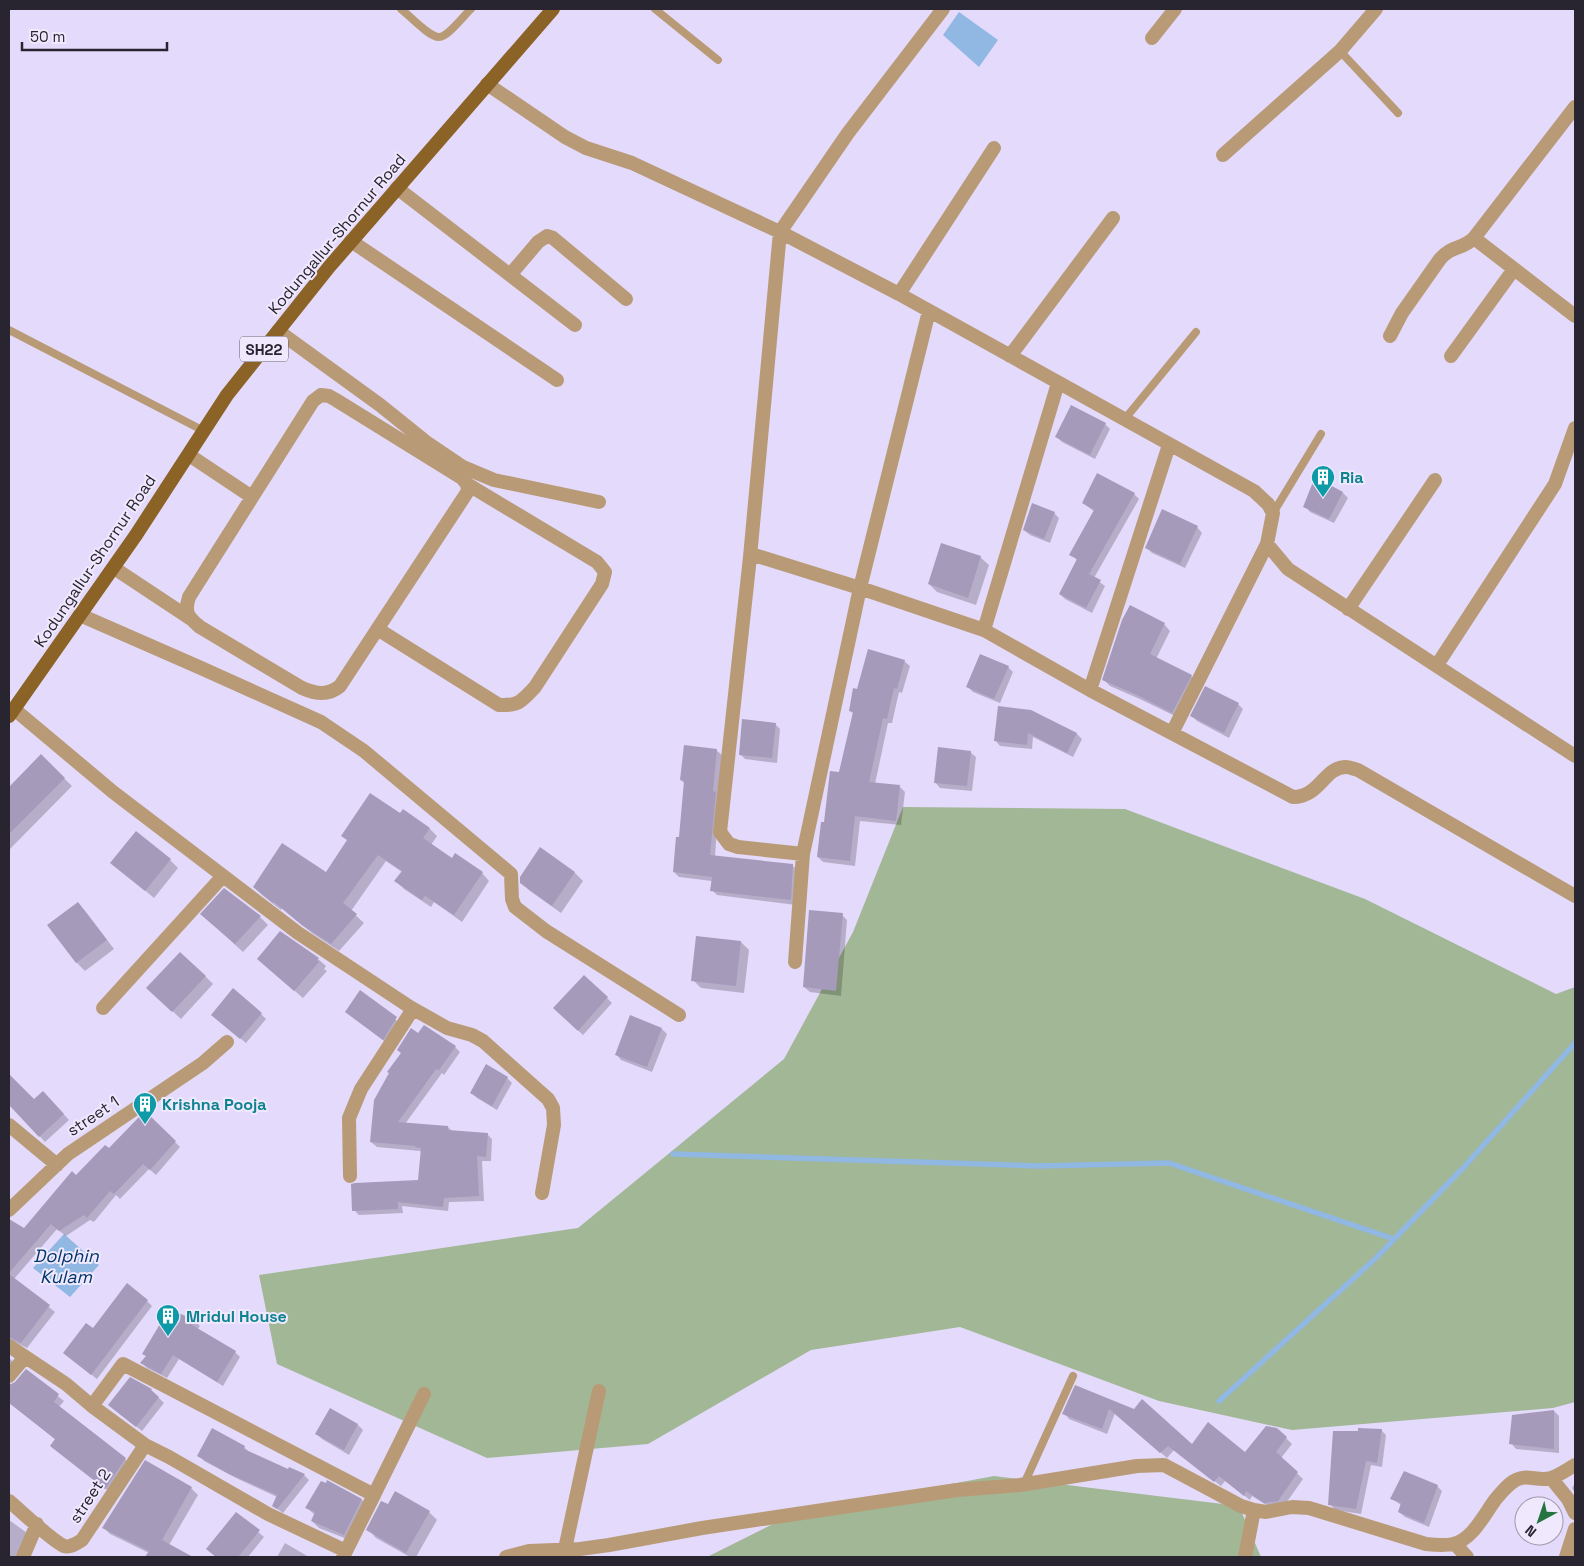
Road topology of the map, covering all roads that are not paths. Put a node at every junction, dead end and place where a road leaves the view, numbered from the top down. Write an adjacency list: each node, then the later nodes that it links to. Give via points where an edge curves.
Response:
1 (401, 9): 2 (lane, via 432,36 439,37)
2 (471, 9)
3 (553, 9): 11 (main road, Kodungallur-Shornur Road / SH22)
4 (655, 9): 10 (lane)
5 (943, 9): 18 (street, via 848,133)
6 (1175, 9): 8 (street)
7 (1376, 9): 9 (street)
8 (1152, 38)
9 (1340, 51): 13 (lane); 15 (street)
10 (718, 60)
11 (487, 84): 16 (main road, Kodungallur-Shornur Road / SH22); 18 (street, via 586,148 632,164)
12 (1575, 107): 19 (street)
13 (1398, 113)
14 (994, 148): 23 (street)
15 (1223, 155)
16 (398, 188): 20 (main road, Kodungallur-Shornur Road / SH22); 22 (street)
17 (1113, 218): 32 (street)
18 (780, 232): 23 (street); 48 (street)
19 (1474, 238): 21 (street); 31 (street, via 1447,251 1440,259)
20 (351, 241): 29 (main road, Kodungallur-Shornur Road / SH22); 34 (street)
21 (1514, 269): 26 (street); 33 (street)
22 (510, 275): 24 (street, via 547,236); 27 (street)
23 (899, 294): 25 (street)
24 (626, 299)
25 (929, 311): 32 (street); 50 (street)
26 (1575, 316)
27 (575, 325)
28 (9, 330): 38 (lane)
29 (278, 331): 38 (main road, Kodungallur-Shornur Road / SH22, via 227,395); 45 (street, via 463,467 494,480)
30 (1196, 332): 36 (lane)
31 (1390, 336)
32 (1010, 356): 35 (street)
33 (1451, 356)
34 (557, 380)
35 (1058, 383): 36 (street); 55 (street)
36 (1124, 420): 40 (street)
37 (1575, 428): 56 (street, via 1555,484)
38 (204, 431): 41 (main road, Kodungallur-Shornur Road / SH22)
39 (1322, 434): 46 (lane)
40 (1169, 445): 46 (street, via 1254,492); 57 (street)
41 (189, 455): 44 (street); 49 (main road, Kodungallur-Shornur Road / SH22)
42 (1434, 480): 51 (street)
43 (467, 484): 44 (street, via 336,400 321,396 313,401); 54 (street, via 464,498); 54 (street, via 598,562 606,572 602,584 536,687 514,706 498,705)
44 (252, 497): 53 (street, via 189,597 186,606)
45 (599, 502)
46 (1273, 513): 47 (street)
47 (1267, 544): 51 (street, via 1288,569); 59 (street)
48 (751, 554): 50 (street); 61 (street, via 720,832 729,844 738,847)
49 (114, 568): 52 (main road, Kodungallur-Shornur Road / SH22); 53 (street)
50 (860, 588): 55 (street); 61 (street)
51 (1348, 609): 56 (street)
52 (80, 615): 58 (main road, Kodungallur-Shornur Road / SH22); 67 (street, via 321,722 364,751 511,874 515,907 546,931)
53 (191, 619): 54 (street, via 302,688 324,694 340,686)
54 (379, 630)
55 (984, 630): 57 (street)
56 (1437, 665): 60 (street)
57 (1090, 690): 59 (street)
58 (11, 713): 62 (street)
59 (1172, 733): 63 (street, via 1293,797 1303,797 1312,792 1333,771 1346,767 1358,770)
60 (1575, 756)
61 (803, 854): 64 (street)
62 (223, 876): 65 (street); 66 (street, via 298,933)
63 (1575, 896)
64 (795, 962)
65 (103, 1008)
66 (413, 1009): 71 (street, via 361,1089 349,1118); 72 (street, via 447,1028 483,1041 548,1099 553,1108 554,1125)
67 (679, 1015)
68 (227, 1042): 70 (street, street 1, via 203,1063)
69 (9, 1125): 70 (street)
70 (57, 1164): 73 (street, street 1)
71 (350, 1176)
72 (542, 1193)
73 (9, 1210)
74 (9, 1346): 75 (street)
75 (25, 1357): 76 (street); 80 (street)
76 (9, 1376)
77 (1073, 1376): 84 (lane)
78 (598, 1391): 92 (street)
79 (424, 1394): 85 (street)
80 (92, 1406): 81 (street); 85 (street, via 123,1364)
81 (145, 1445): 89 (street, street 2, via 82,1540 74,1546 65,1546); 93 (street)
82 (1575, 1465): 83 (street)
83 (1551, 1478): 88 (street, via 1568,1498); 91 (street, via 1525,1476 1516,1479 1505,1488 1472,1532)
84 (1024, 1484): 87 (street, via 1137,1466 1164,1465); 92 (street, via 957,1490 609,1545)
85 (374, 1495): 93 (street)
86 (9, 1501): 89 (street, street 2)
87 (1254, 1510): 91 (street, via 1309,1508 1426,1544); 96 (street)
88 (1575, 1513)
89 (37, 1524): 94 (street)
90 (1575, 1529): 98 (street)
91 (1455, 1544): 97 (street)
92 (565, 1549): 95 (street, via 529,1551)
93 (344, 1554)
94 (23, 1557)
95 (506, 1557)
96 (1246, 1557)
97 (1467, 1557)
98 (1566, 1557)

